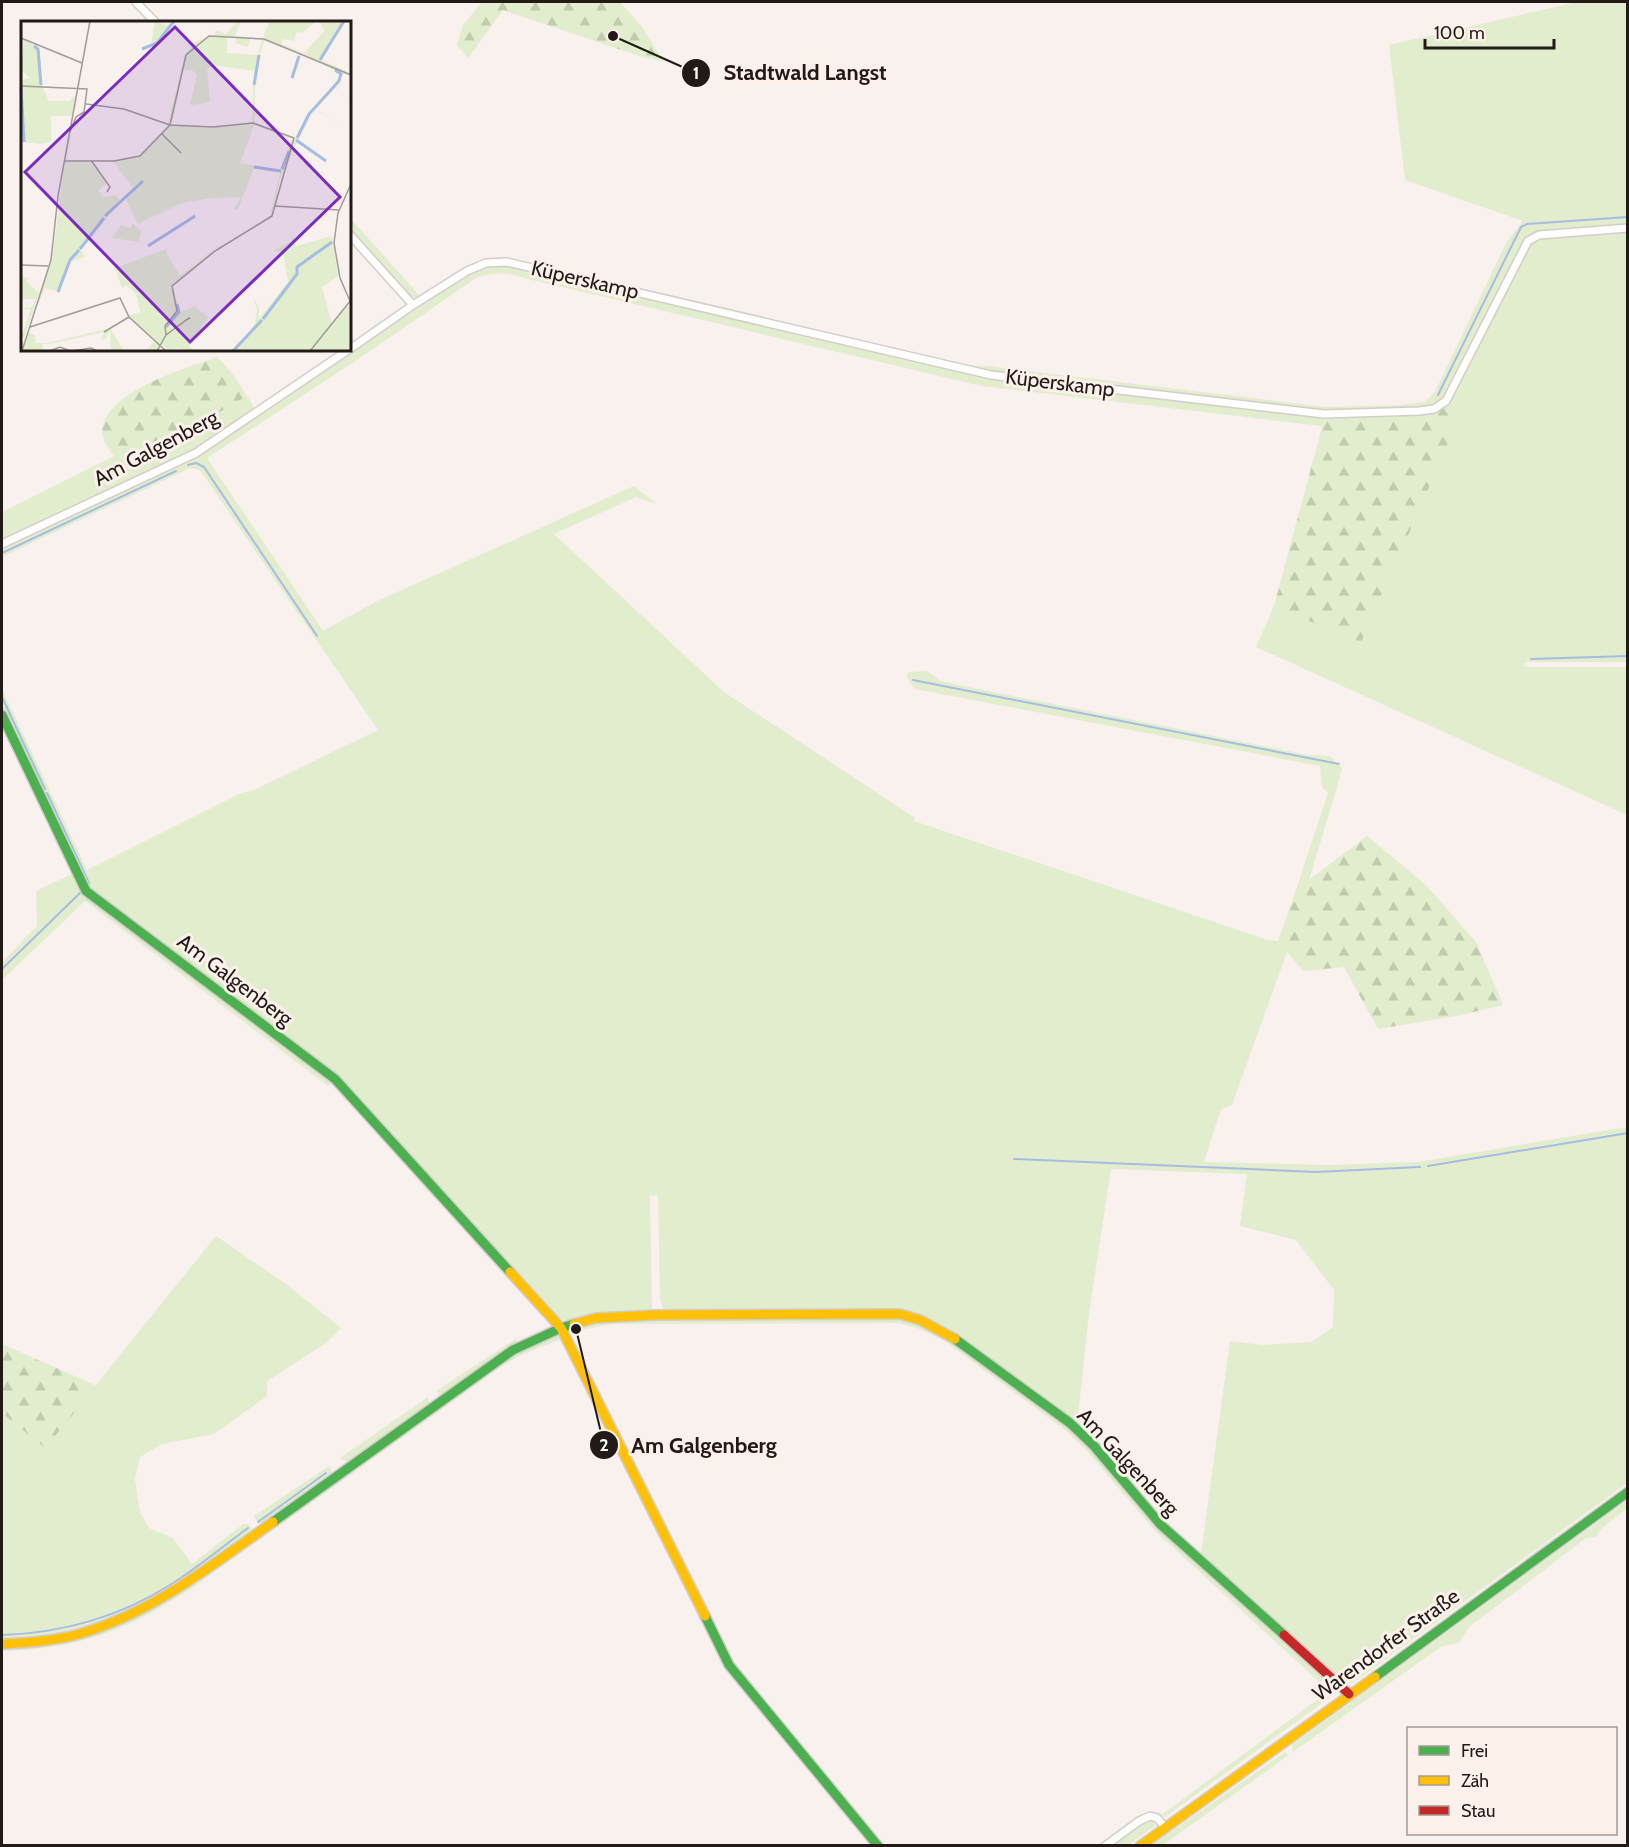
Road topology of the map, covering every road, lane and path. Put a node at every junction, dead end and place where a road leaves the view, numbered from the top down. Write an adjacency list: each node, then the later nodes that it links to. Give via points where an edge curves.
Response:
1 (136, 2): 2 (street)
2 (154, 21)
3 (1628, 228): 5 (street, Küperskamp, via 1539,235 1528,242 1446,401 1434,409 1419,411 1324,414 991,375 507,262 486,263 467,271)
4 (351, 236): 5 (street)
5 (413, 305): 6 (street, Am Galgenberg)
6 (351, 348)
7 (346, 351): 8 (street, Am Galgenberg, via 196,453)
8 (2, 544)
9 (2, 715): 10 (street, Am Galgenberg, via 86,891 335,1079)
10 (561, 1328): 12 (street, Am Galgenberg, via 513,1350 146,1608 118,1622 63,1638); 13 (street, Am Galgenberg, via 596,1318 656,1315 900,1314 920,1320 950,1336 1070,1423 1161,1525); 15 (street, Am Galgenberg, via 729,1665)
11 (1628, 1492): 13 (street, Warendorfer Straße)
12 (2, 1644)
13 (1349, 1694): 14 (street, Warendorfer Straße)
14 (1165, 1827): 16 (street, via 1150,1816); 17 (street, Warendorfer Straße)
15 (878, 1845)
16 (1105, 1845)
17 (1140, 1845)

